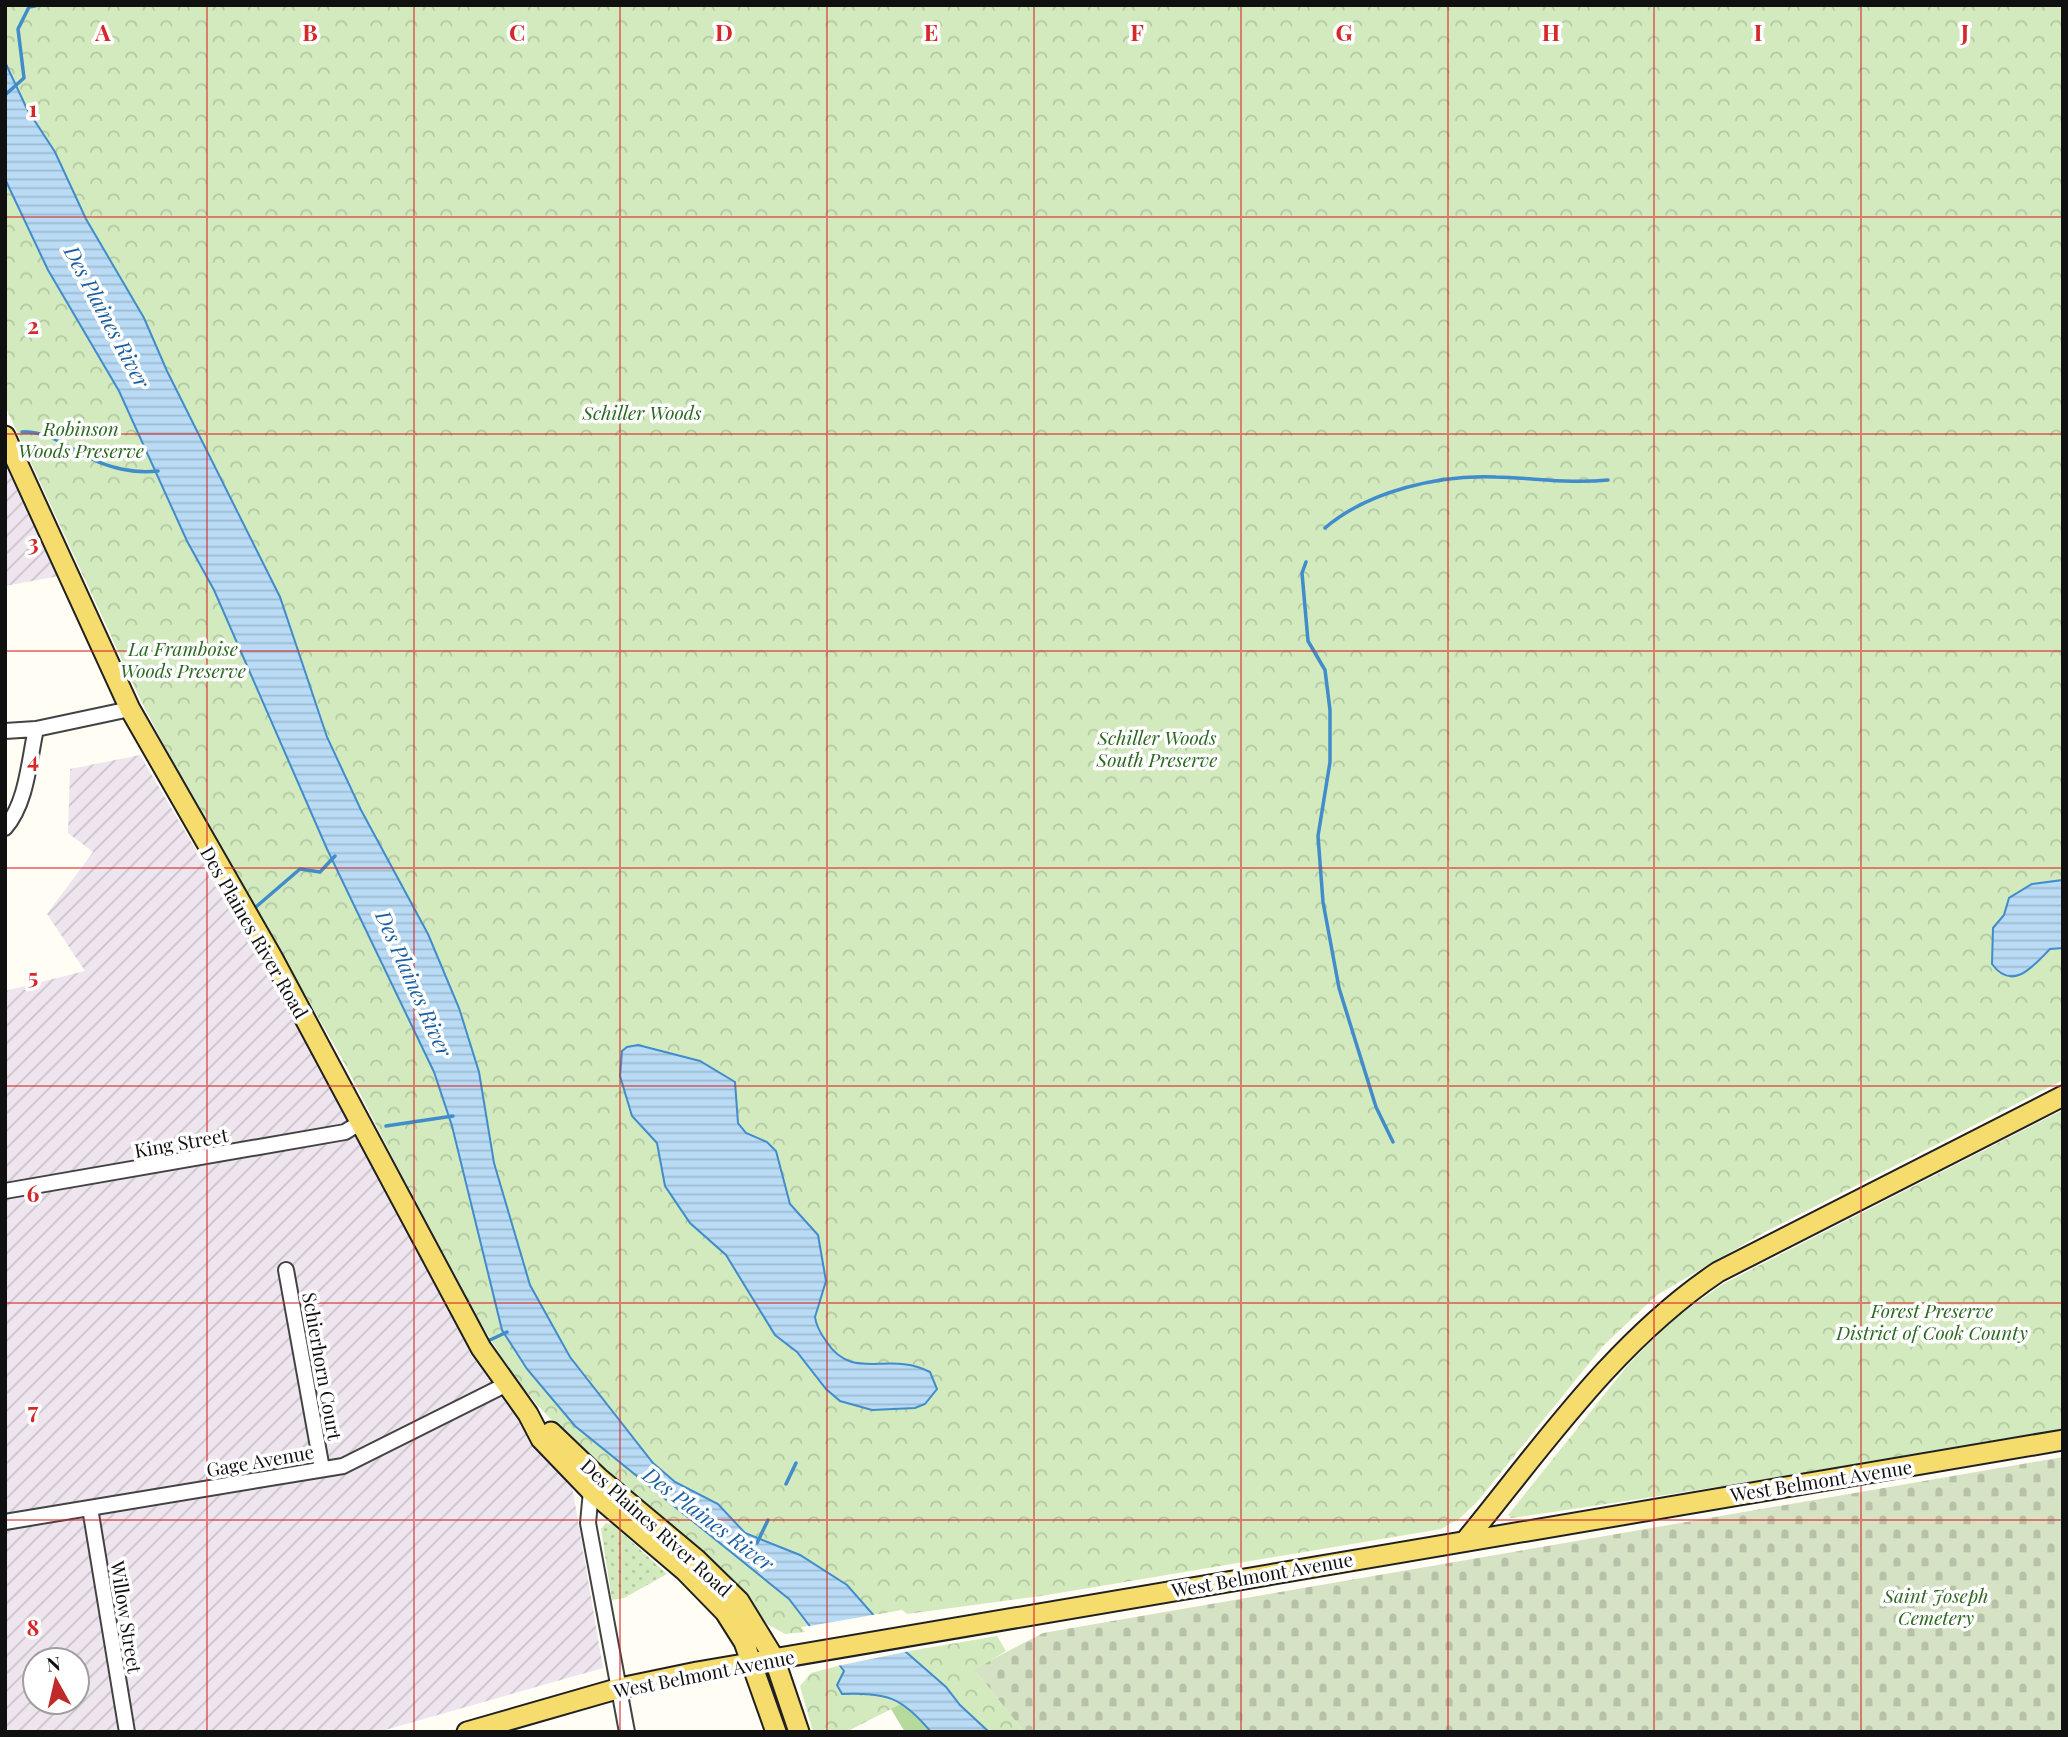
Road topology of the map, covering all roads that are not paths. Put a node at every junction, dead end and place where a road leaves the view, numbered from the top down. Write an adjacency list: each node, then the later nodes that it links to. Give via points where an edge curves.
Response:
1 (5, 436): 2 (main road, Des Plaines River Road)
2 (130, 709): 3 (street); 7 (main road, Des Plaines River Road)
3 (36, 729): 4 (street); 5 (street, via 23,791 14,818)
4 (5, 731)
5 (5, 828)
6 (2063, 1096): 17 (main road, via 1717,1272 1652,1322)
7 (361, 1122): 8 (street, King Street, via 345,1132); 10 (main road, Des Plaines River Road, via 454,1303)
8 (5, 1191)
9 (286, 1270): 13 (street, Schierhorn Court)
10 (505, 1385): 11 (main road, Des Plaines River Road); 13 (street, Gage Avenue, via 354,1461)
11 (528, 1414): 14 (main road, Des Plaines River Road, via 541,1439); 18 (main road, Des Plaines River Road, via 722,1583 752,1620)
12 (2063, 1440): 17 (main road, West Belmont Avenue)
13 (322, 1469): 15 (street, Gage Avenue)
14 (591, 1491): 19 (main road, Des Plaines River Road, via 710,1595 738,1629); 20 (street, via 588,1523)
15 (90, 1508): 16 (street, Gage Avenue); 21 (street, Willow Street)
16 (5, 1522)
17 (1466, 1540): 18 (main road, West Belmont Avenue)
18 (774, 1658): 19 (main road, West Belmont Avenue); 25 (main road, Des Plaines River Road)
19 (752, 1662): 20 (main road, West Belmont Avenue); 24 (main road, Des Plaines River Road)
20 (620, 1689): 22 (main road, West Belmont Avenue); 23 (street)
21 (127, 1732)
22 (467, 1732)
23 (627, 1732)
24 (776, 1732)
25 (799, 1732)

